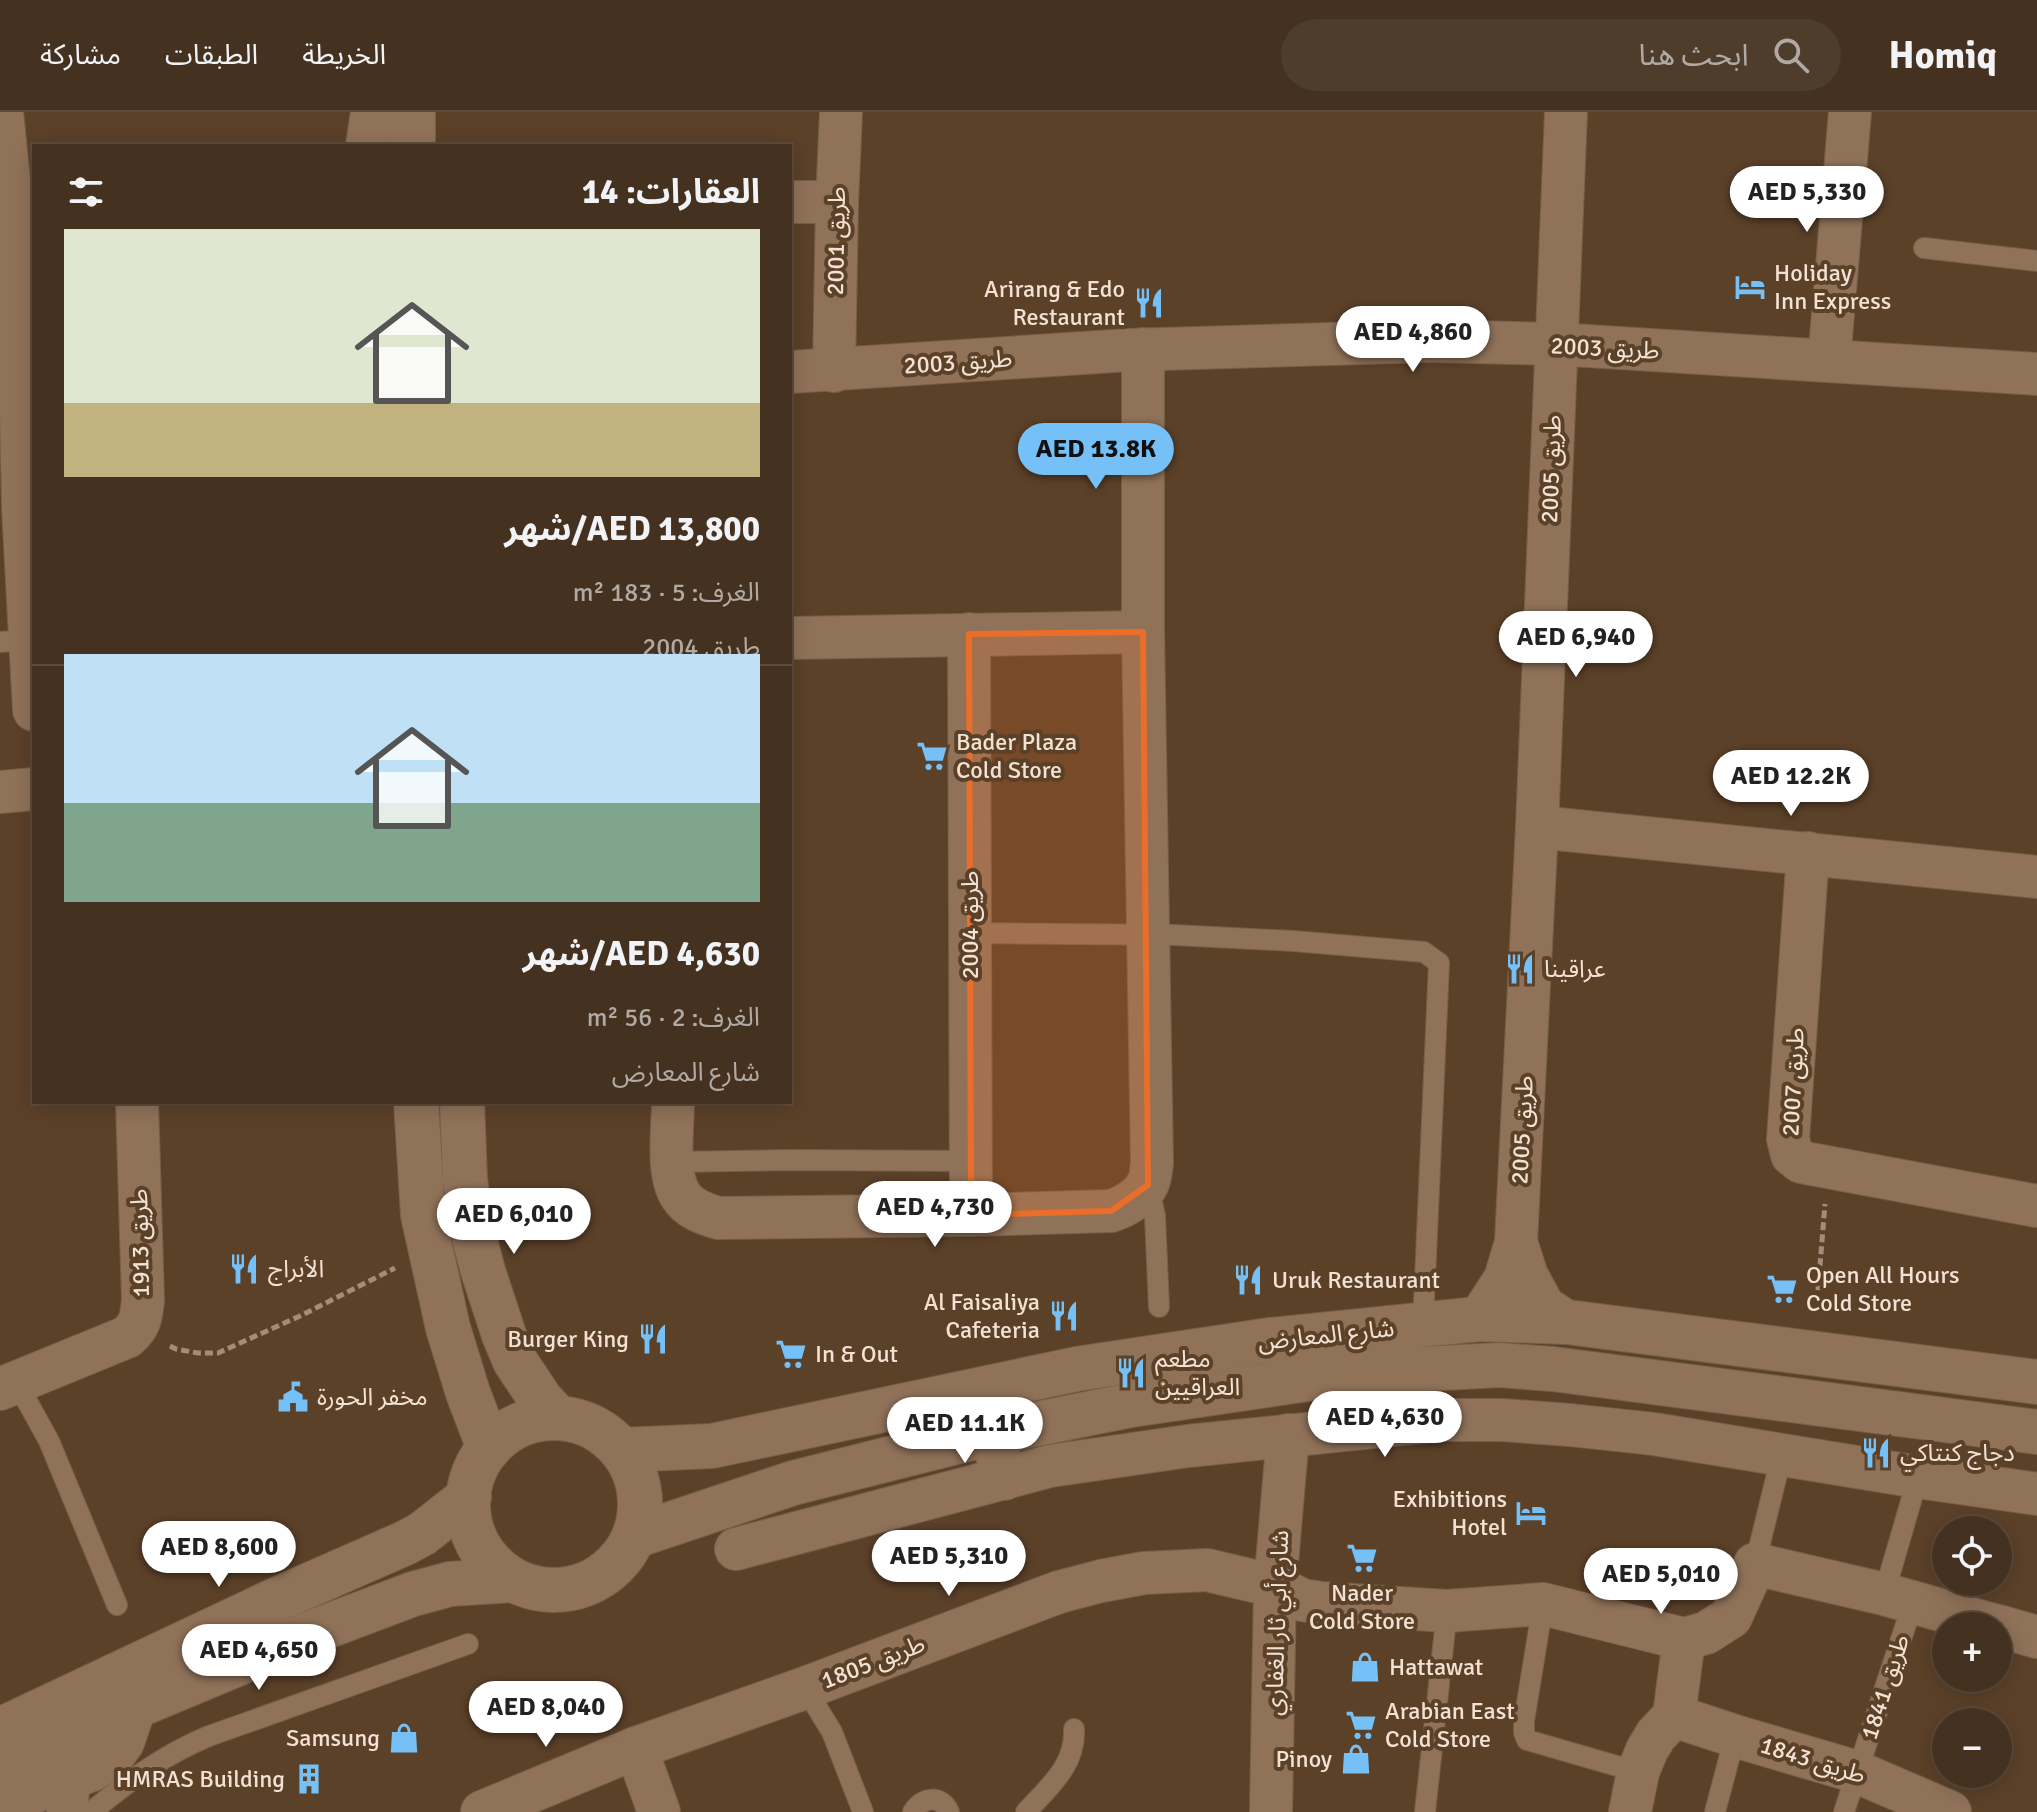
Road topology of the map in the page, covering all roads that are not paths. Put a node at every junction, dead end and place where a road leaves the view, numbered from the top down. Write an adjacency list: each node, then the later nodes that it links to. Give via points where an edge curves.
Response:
1 (2, 112): 13 (street)
2 (356, 112): 8 (main road)
3 (373, 112): 9 (main road)
4 (413, 112): 10 (main road)
5 (841, 112): 12 (street, طريق 2001)
6 (1566, 112): 16 (street, طريق 2005)
7 (1850, 112): 19 (street)
8 (357, 144)
9 (368, 144)
10 (413, 144)
11 (792, 202): 12 (street)
12 (837, 202): 20 (street, طريق 2001)
13 (23, 210): 17 (street)
14 (1924, 248): 15 (lane)
15 (2037, 261)
16 (1556, 344): 18 (street, طريق 2003, via 1431,341); 19 (street, طريق 2003); 32 (street, طريق 2005)
17 (9, 346): 23 (street)
18 (1136, 349): 20 (street, طريق 2003); 25 (street)
19 (1829, 361): 22 (street, طريق 2003)
20 (834, 371): 21 (street, طريق 2003)
21 (792, 372)
22 (2037, 374)
23 (28, 409): 24 (street)
24 (12, 508): 28 (street)
25 (1136, 632): 26 (street); 36 (street)
26 (969, 634): 27 (street); 35 (street, طريق 2004)
27 (792, 638)
28 (15, 641): 29 (street)
29 (32, 703)
30 (32, 789): 31 (street)
31 (0, 792)
32 (1537, 827): 33 (street); 46 (street, طريق 2005)
33 (1808, 853): 34 (street); 44 (street, طريق 2007, via 1790,1150 1796,1159 1829,1167)
34 (2037, 877)
35 (970, 933): 36 (lane); 41 (street, طريق 2004)
36 (1148, 935): 43 (street); 50 (lane, via 1424,952 1439,963)
37 (137, 1104): 52 (street, طريق 1913, via 143,1300 136,1329)
38 (416, 1104): 57 (main road, via 423,1215 448,1328)
39 (462, 1104): 53 (main road, via 465,1180 483,1271 515,1361)
40 (673, 1104): 42 (street)
41 (971, 1161): 42 (lane); 45 (street, طريق 2004)
42 (673, 1162): 45 (street, via 681,1197 697,1211 718,1218)
43 (1148, 1185): 45 (street, via 1111,1211); 47 (lane, via 1155,1216)
44 (2037, 1206)
45 (971, 1215)
46 (1516, 1242): 48 (street, طريق 2005, via 1505,1279); 49 (street, طريق 2005, via 1544,1307)
47 (1159, 1307)
48 (1479, 1319): 49 (main road, شارع المعارض); 50 (main road, شارع المعارض)
49 (1567, 1322): 51 (main road, شارع المعارض)
50 (1423, 1324): 58 (main road, شارع المعارض, via 1077,1369 712,1446)
51 (2037, 1382)
52 (8, 1386): 71 (lane, via 49,1441)
53 (558, 1418): 57 (main road, via 532,1421); 58 (main road, via 603,1433)
54 (2037, 1432): 55 (main road, شارع المعارض, via 1499,1365 1348,1373 1131,1405)
55 (992, 1433): 61 (main road); 64 (main road, شارع المعارض, via 793,1483)
56 (1288, 1435): 59 (street, via 1442,1420 1502,1420); 61 (street, via 1050,1466); 68 (street, شارع أبي ثار الغفاري)
57 (489, 1448): 63 (main road, via 472,1479)
58 (622, 1450): 64 (main road, via 640,1491)
59 (1782, 1454): 60 (street); 66 (lane)
60 (1918, 1477): 62 (street); 69 (lane)
61 (1004, 1478): 65 (street)
62 (2037, 1494)
63 (469, 1497): 67 (main road, via 478,1545); 82 (main road, via 405,1543)
64 (635, 1536): 67 (main road, via 619,1561 597,1580 569,1590 540,1590)
65 (736, 1549)
66 (1755, 1564): 69 (street, طريق 1841); 76 (street, via 1731,1617)
67 (512, 1580): 79 (main road, via 450,1584 413,1594)
68 (1275, 1586): 72 (street, via 1321,1603); 78 (street, طريق 1805, via 1207,1570 1101,1581); 97 (street, شارع أبي ثار الغفاري)
69 (1898, 1599): 73 (street, طريق 1841); 87 (lane, طريق 1841)
70 (1543, 1604): 72 (street); 76 (street); 86 (lane, via 1524,1721 1527,1740)
71 (117, 1605)
72 (1447, 1611): 98 (lane)
73 (1946, 1612)
74 (2012, 1630): 75 (street, طريق 1841)
75 (2037, 1637)
76 (1684, 1639): 80 (street)
77 (468, 1644): 88 (lane, via 209,1736)
78 (805, 1688): 84 (street, طريق 1805); 93 (lane, via 832,1732)
79 (134, 1707): 85 (main road); 88 (main road, via 122,1742 92,1769)
80 (1674, 1716): 83 (street, طريق 1843); 86 (street, via 1656,1735)
81 (1074, 1729): 96 (lane, via 1068,1764)
82 (0, 1730)
83 (1735, 1736): 87 (street, طريق 1843); 100 (lane)
84 (636, 1748): 91 (street, طريق 1805); 92 (street)
85 (0, 1772)
86 (1638, 1772): 99 (street)
87 (1857, 1772): 101 (lane, طريق 1841); 102 (street, طريق 1843)
88 (76, 1800): 89 (main road)
89 (0, 1806): 90 (street)
90 (8, 1812)
91 (482, 1812)
92 (659, 1812)
93 (863, 1812)
94 (913, 1812): 95 (lane, via 928,1799 946,1805)
95 (949, 1812)
96 (1026, 1812)
97 (1271, 1812)
98 (1425, 1812)
99 (1630, 1812)
100 (1715, 1812)
101 (1844, 1812)
102 (1950, 1812)

